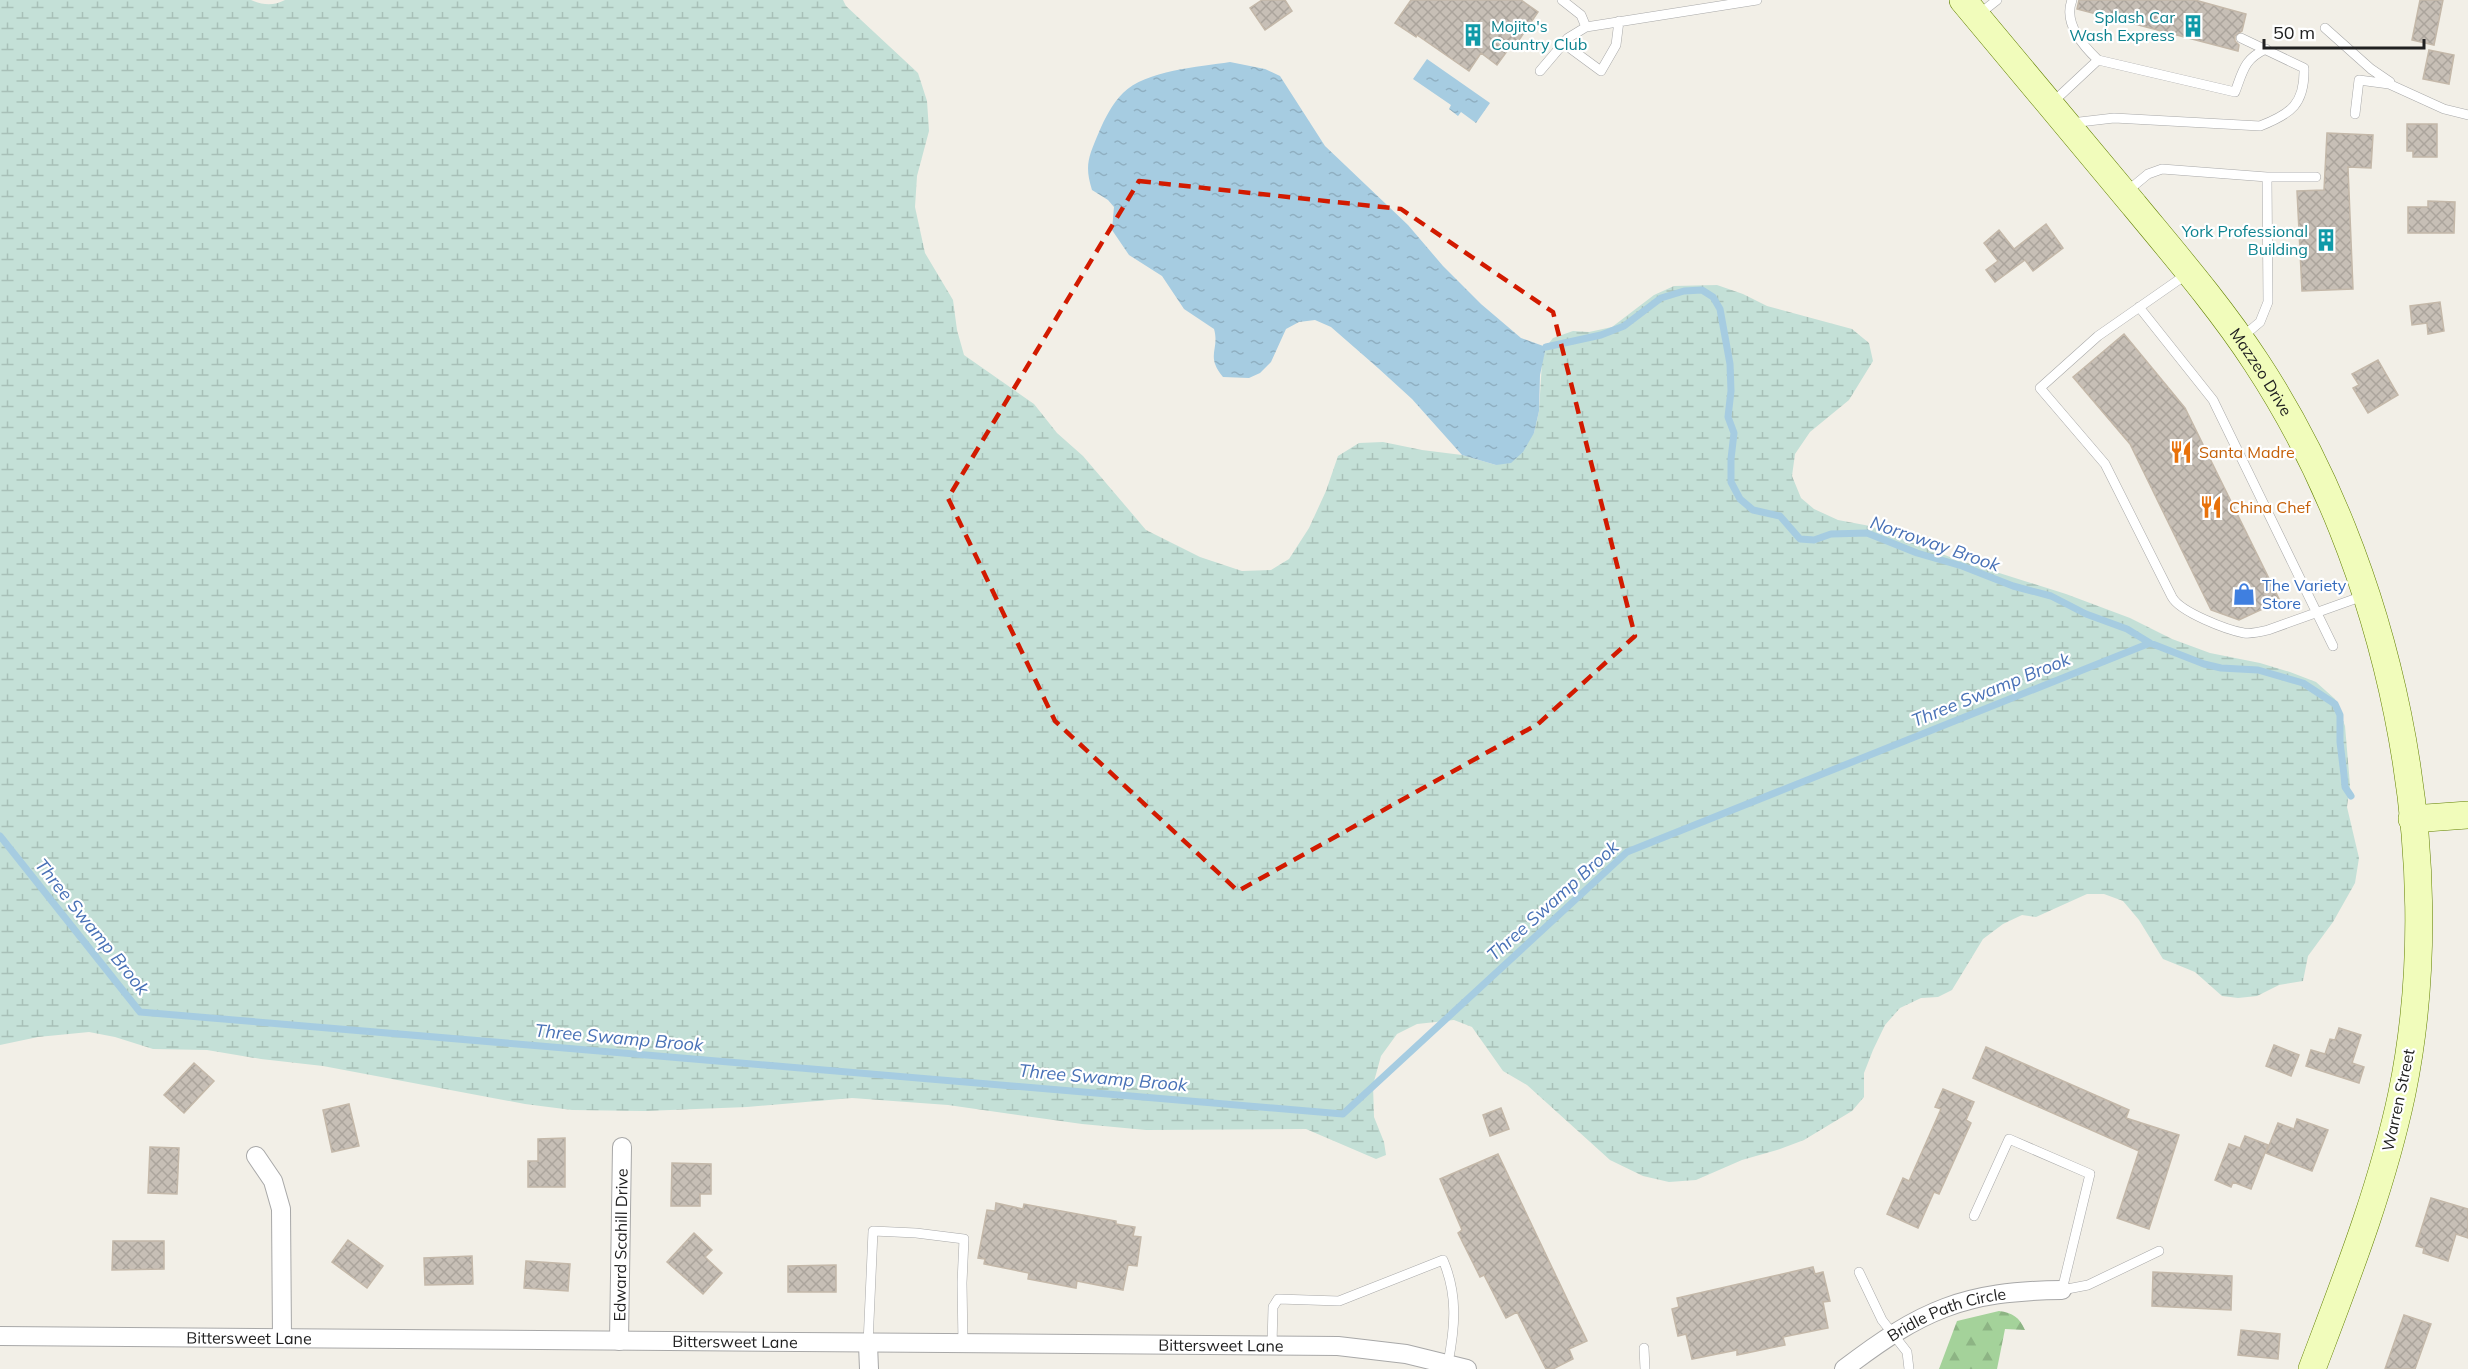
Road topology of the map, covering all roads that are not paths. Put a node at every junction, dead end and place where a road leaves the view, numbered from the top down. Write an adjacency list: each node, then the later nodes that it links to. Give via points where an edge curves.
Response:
1 (1562, 0): 6 (lane, via 1581,15)
2 (1757, 0): 5 (lane)
3 (2072, 0): 11 (lane, via 2068,13 2079,40)
4 (1979, 5): 14 (main road, Mazzeo Drive)
5 (1618, 21): 6 (lane); 9 (lane, via 1616,45 1600,71)
6 (1586, 27): 9 (lane)
7 (2325, 28): 13 (lane)
8 (2241, 38): 10 (lane)
9 (1563, 43): 12 (lane)
10 (2266, 49): 11 (lane, via 2253,55 2243,68 2235,92); 14 (lane, via 2304,68 2304,78 2294,109 2260,126)
11 (2098, 60): 14 (lane)
12 (1540, 70)
13 (2397, 87): 15 (lane, via 2359,80); 16 (lane, via 2444,109)
14 (2058, 114): 19 (main road, Mazzeo Drive)
15 (2355, 114)
16 (2468, 115)
17 (2267, 177): 18 (lane); 19 (lane, via 2162,169 2148,174); 22 (lane, via 2268,302 2260,322)
18 (2316, 177)
19 (2124, 194): 20 (main road, Mazzeo Drive)
20 (2189, 272): 21 (lane); 22 (main road, Mazzeo Drive)
21 (2139, 307): 24 (lane, via 2213,400); 24 (lane, via 2098,336 2040,388 2105,464 2177,605 2235,630 2252,633)
22 (2240, 339): 23 (main road, Mazzeo Drive, via 2307,448)
23 (2367, 595): 24 (lane); 27 (main road, Mazzeo Drive, via 2395,696)
24 (2317, 612): 25 (lane)
25 (2333, 646)
26 (2468, 815): 27 (main road)
27 (2412, 819): 48 (main road, Warren Street, via 2417,886 2416,969 2402,1093 2375,1196)
28 (622, 1147): 37 (street, Edward Scahill Drive)
29 (256, 1156): 36 (street, via 273,1181 281,1209)
30 (1974, 1216): 33 (lane, via 2009,1139 2090,1174)
31 (2159, 1251): 33 (lane, via 2088,1285)
32 (1858, 1272): 34 (lane)
33 (2062, 1290): 34 (street, Bridle Path Circle, via 1969,1299 1923,1316)
34 (1892, 1334): 46 (street, Bridle Path Circle); 47 (lane, via 1907,1352)
35 (0, 1336): 36 (street, Bittersweet Lane)
36 (282, 1338): 37 (street, Bittersweet Lane)
37 (619, 1341): 38 (street, Bittersweet Lane)
38 (868, 1344): 39 (street, Bittersweet Lane); 39 (lane, via 873,1231 964,1239); 43 (street)
39 (963, 1344): 40 (street, Bittersweet Lane)
40 (1272, 1345): 42 (street, Bittersweet Lane, via 1371,1348); 42 (lane, via 1278,1299 1339,1301 1443,1260 1455,1307)
41 (1644, 1348): 45 (lane)
42 (1448, 1363): 44 (street, Bittersweet Lane)
43 (869, 1369)
44 (1467, 1369)
45 (1646, 1369)
46 (1844, 1369)
47 (1909, 1369)
48 (2312, 1369)

